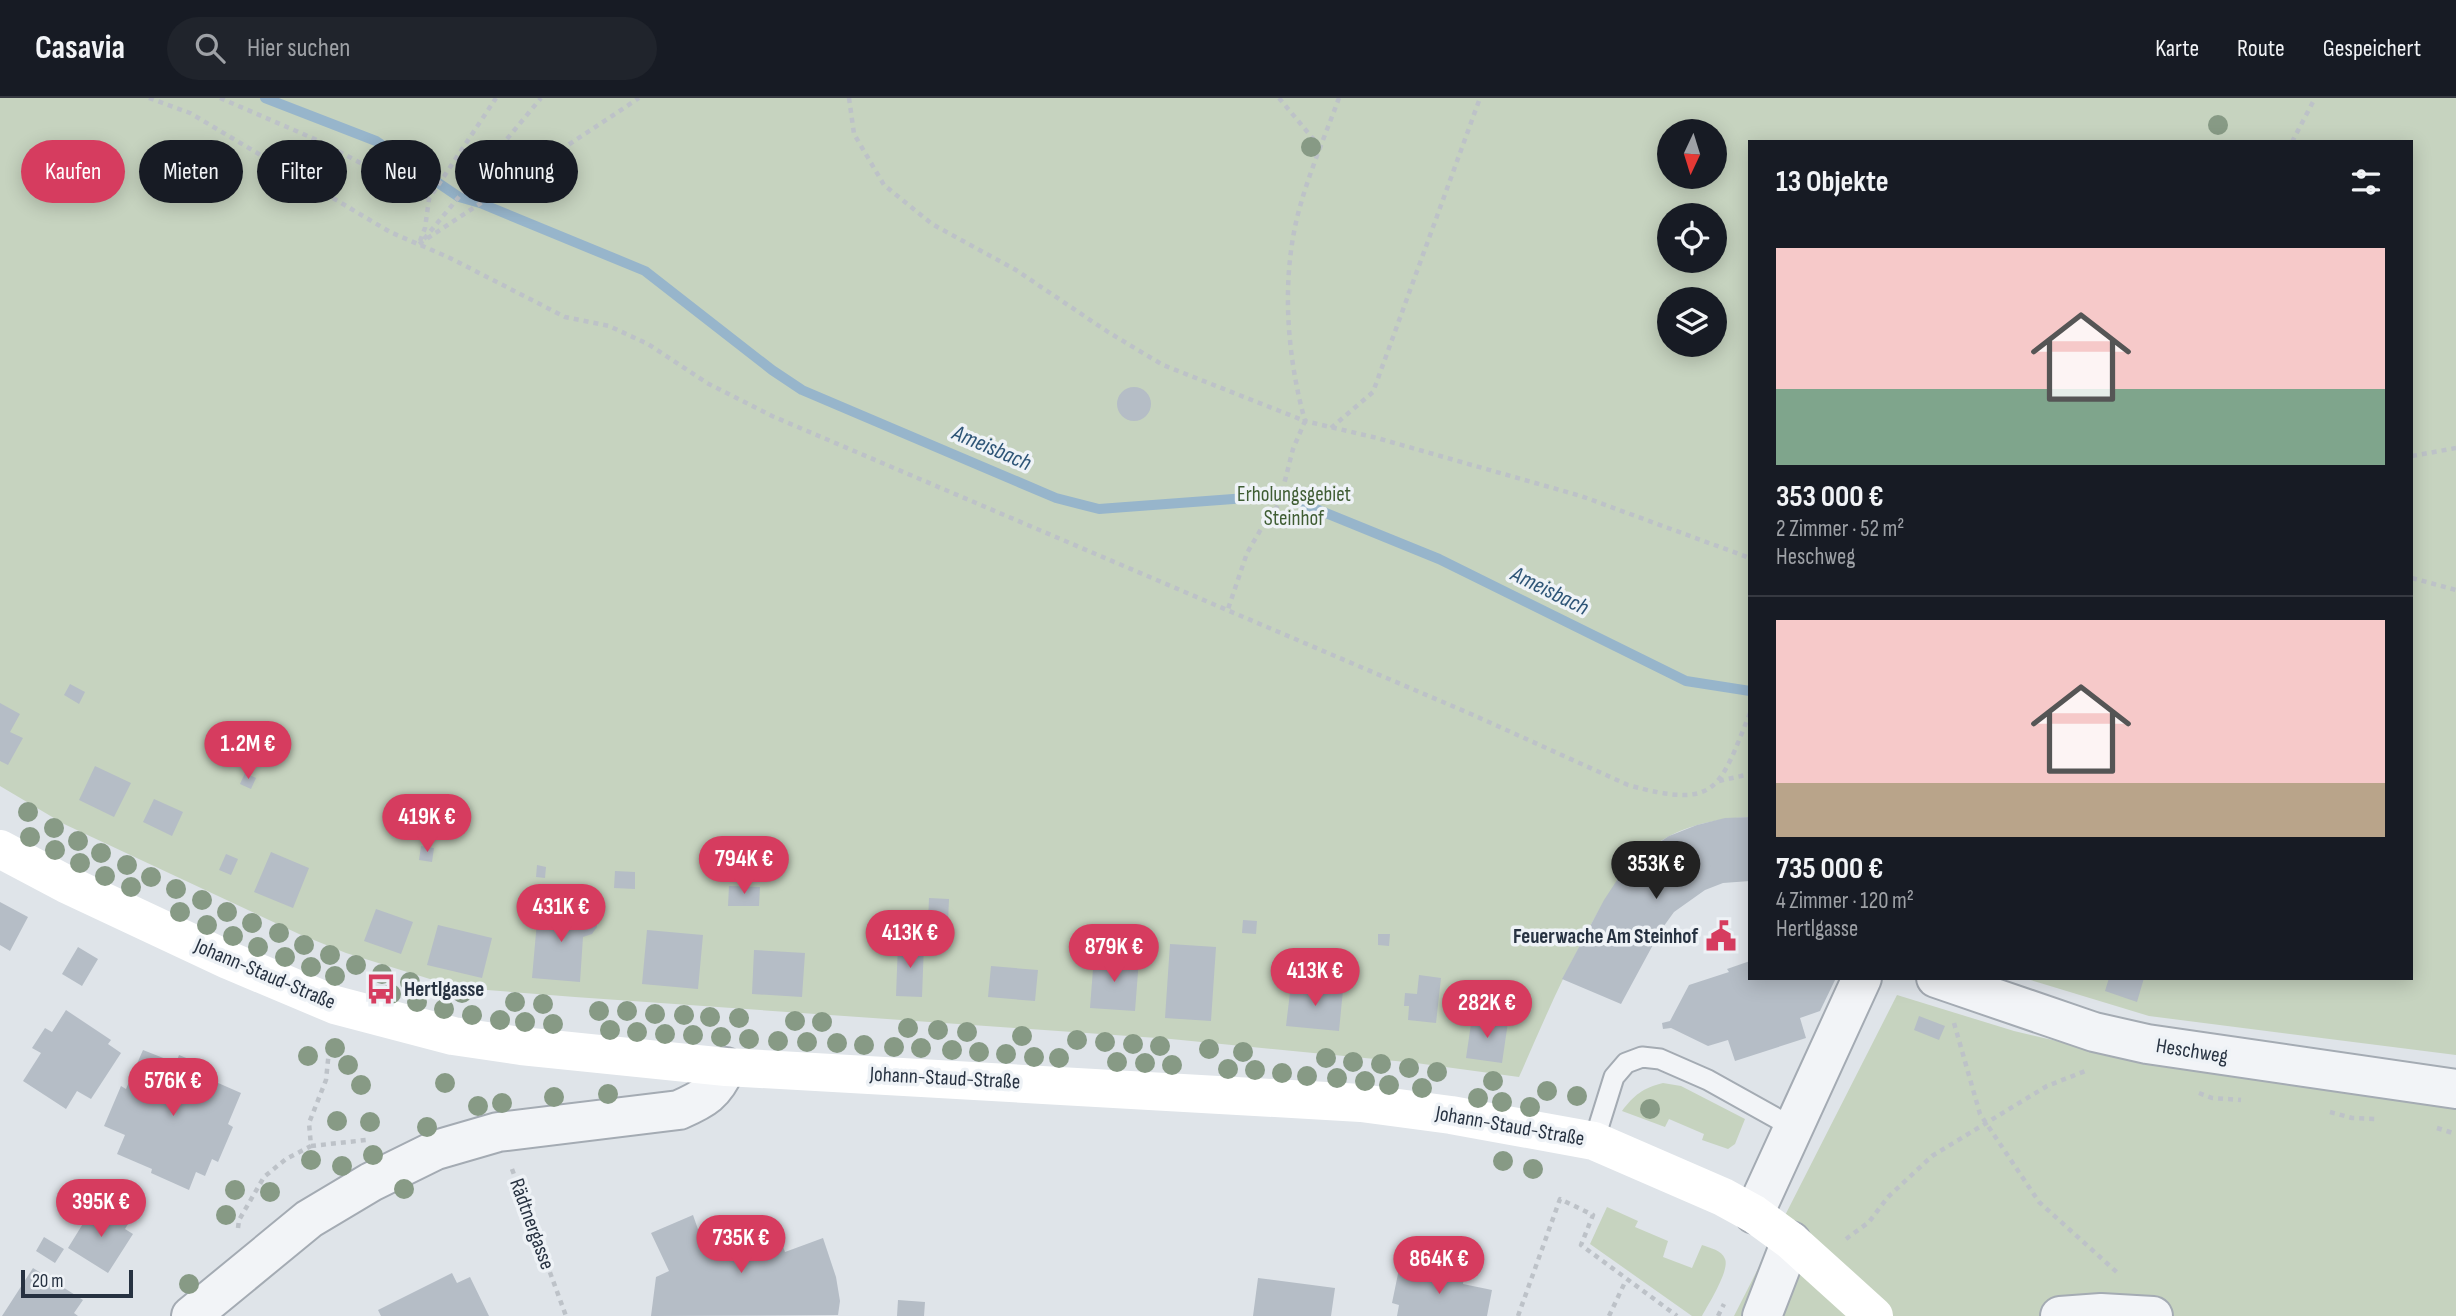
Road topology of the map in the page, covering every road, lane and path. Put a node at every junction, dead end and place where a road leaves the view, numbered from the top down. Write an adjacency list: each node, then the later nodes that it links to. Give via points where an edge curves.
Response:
1 (149, 98): 16 (path, via 190,113)
2 (220, 98): 13 (path)
3 (496, 98): 14 (path)
4 (541, 98): 16 (path)
5 (639, 98): 16 (path)
6 (849, 98): 17 (path, via 854,134 884,185 932,224 1016,270 1163,365)
7 (1279, 98): 12 (path)
8 (1339, 98): 12 (path)
9 (1480, 98): 18 (path, via 1373,392)
10 (2315, 98): 11 (path)
11 (2293, 140)
12 (1320, 148): 17 (path, via 1298,215 1290,265 1288,319 1294,383)
13 (361, 163)
14 (441, 181)
15 (428, 203): 16 (path)
16 (419, 245): 24 (path, via 565,317 609,326 648,344 707,383 772,416)
17 (1305, 421): 18 (path); 24 (path, via 1279,504 1247,553)
18 (1331, 428): 21 (path, via 1581,496)
19 (2456, 448): 20 (path)
20 (2413, 456)
21 (1748, 557)
22 (2413, 578): 23 (path)
23 (2456, 590)
24 (1227, 612): 27 (path, via 1628,785 1682,794 1709,790)
25 (1748, 718): 27 (path)
26 (1748, 774): 27 (path)
27 (1719, 781)
28 (0, 849): 32 (street, Johann-Staud-Straße, via 216,955 335,1005 453,1036)
29 (1861, 980): 41 (street)
30 (1941, 980): 35 (street, Heschweg, via 2147,1044); 39 (path)
31 (331, 1029): 46 (path, via 326,1080 309,1123 311,1146 264,1177)
32 (726, 1067): 42 (street, via 718,1086 679,1110); 44 (street, Johann-Staud-Straße, via 1361,1103)
33 (2098, 1071): 39 (path, via 2087,1070 2047,1086)
34 (2188, 1089): 36 (path, via 2212,1098)
35 (2456, 1089)
36 (2243, 1100)
37 (2327, 1111): 38 (path)
38 (2379, 1119)
39 (1986, 1123): 48 (path, via 1932,1156); 50 (path, via 2039,1202 2119,1273)
40 (2426, 1126): 43 (path)
41 (1794, 1128): 44 (lane, via 1708,1080 1660,1059 1642,1057 1626,1063 1614,1077); 45 (street)
42 (498, 1132): 51 (street, via 436,1150 309,1219); 52 (path, Rädtnergasse)
43 (2456, 1134)
44 (1594, 1141): 45 (street, Johann-Staud-Straße)
45 (1754, 1214): 47 (street, Johann-Staud-Straße)
46 (237, 1232)
47 (1791, 1241): 48 (street, Johann-Staud-Straße); 56 (street)
48 (1819, 1266): 57 (street, Johann-Staud-Straße)
49 (1626, 1280): 53 (path, via 1581,1245 1593,1215 1560,1199); 54 (path); 55 (path)
50 (2145, 1315): 58 (street)
51 (191, 1316)
52 (566, 1316)
53 (1518, 1316)
54 (1609, 1316)
55 (1677, 1316)
56 (1762, 1316)
57 (1874, 1316)
58 (2060, 1316)

